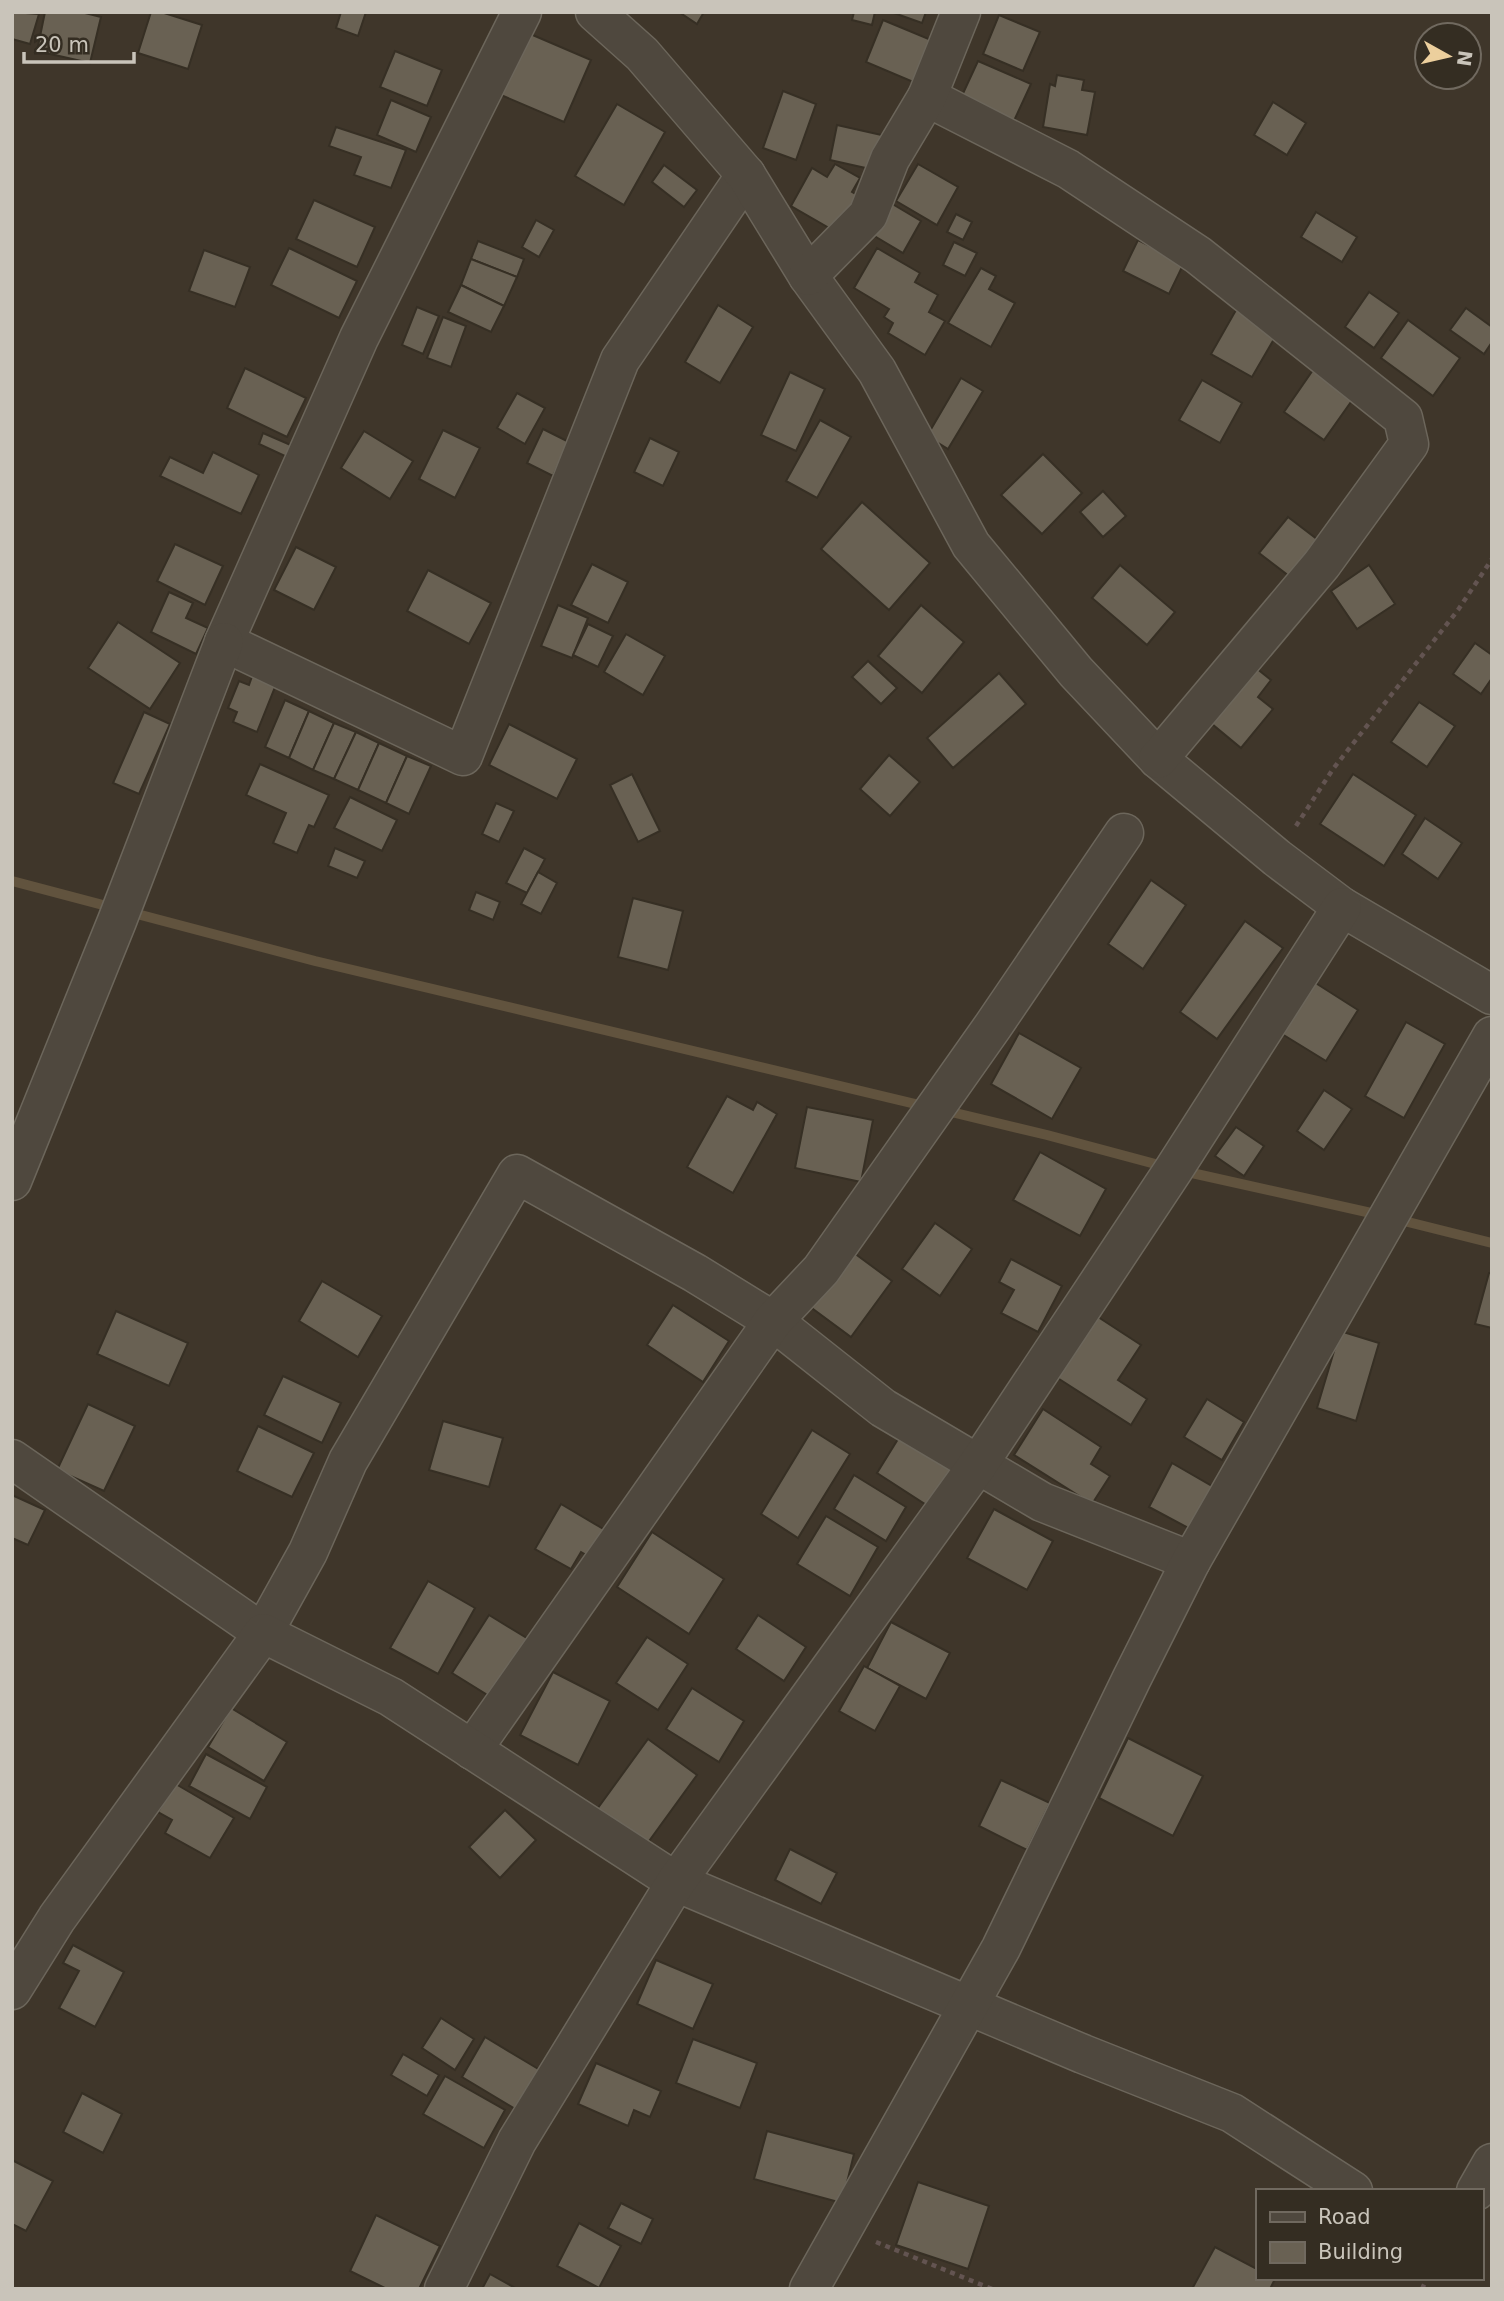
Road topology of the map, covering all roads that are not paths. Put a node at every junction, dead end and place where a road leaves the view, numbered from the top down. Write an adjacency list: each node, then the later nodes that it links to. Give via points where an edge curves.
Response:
1 (522, 12): 7 (street, via 359,338)
2 (595, 12): 5 (street, via 642,54)
3 (961, 12): 4 (street)
4 (926, 97): 6 (street, via 890,159 868,215); 8 (street, via 1068,169 1198,255 1403,418 1409,444 1322,564)
5 (746, 175): 6 (street); 7 (street, via 620,360 463,756)
6 (808, 276): 8 (street, via 877,371 971,545 1076,673)
7 (223, 642): 13 (street)
8 (1158, 759): 10 (street)
9 (1125, 833): 14 (street, via 821,1269)
10 (1342, 907): 11 (street); 16 (street)
11 (1492, 995)
12 (1492, 1036): 17 (street)
13 (12, 1181)
14 (772, 1321): 16 (street, via 883,1408); 18 (street, via 517,1174 348,1461 308,1552); 19 (street)
15 (12, 1459): 18 (street)
16 (979, 1463): 17 (street, via 1042,1502); 20 (street)
17 (1191, 1561): 22 (street)
18 (264, 1633): 19 (street, via 391,1697); 21 (street, via 57,1918)
19 (472, 1750): 20 (street)
20 (676, 1882): 22 (street); 26 (street, via 516,2141)
21 (12, 1990)
22 (969, 2005): 24 (street, via 1232,2113); 27 (street)
23 (1492, 2163): 25 (street)
24 (1350, 2189)
25 (1477, 2189)
26 (444, 2289)
27 (809, 2289)

